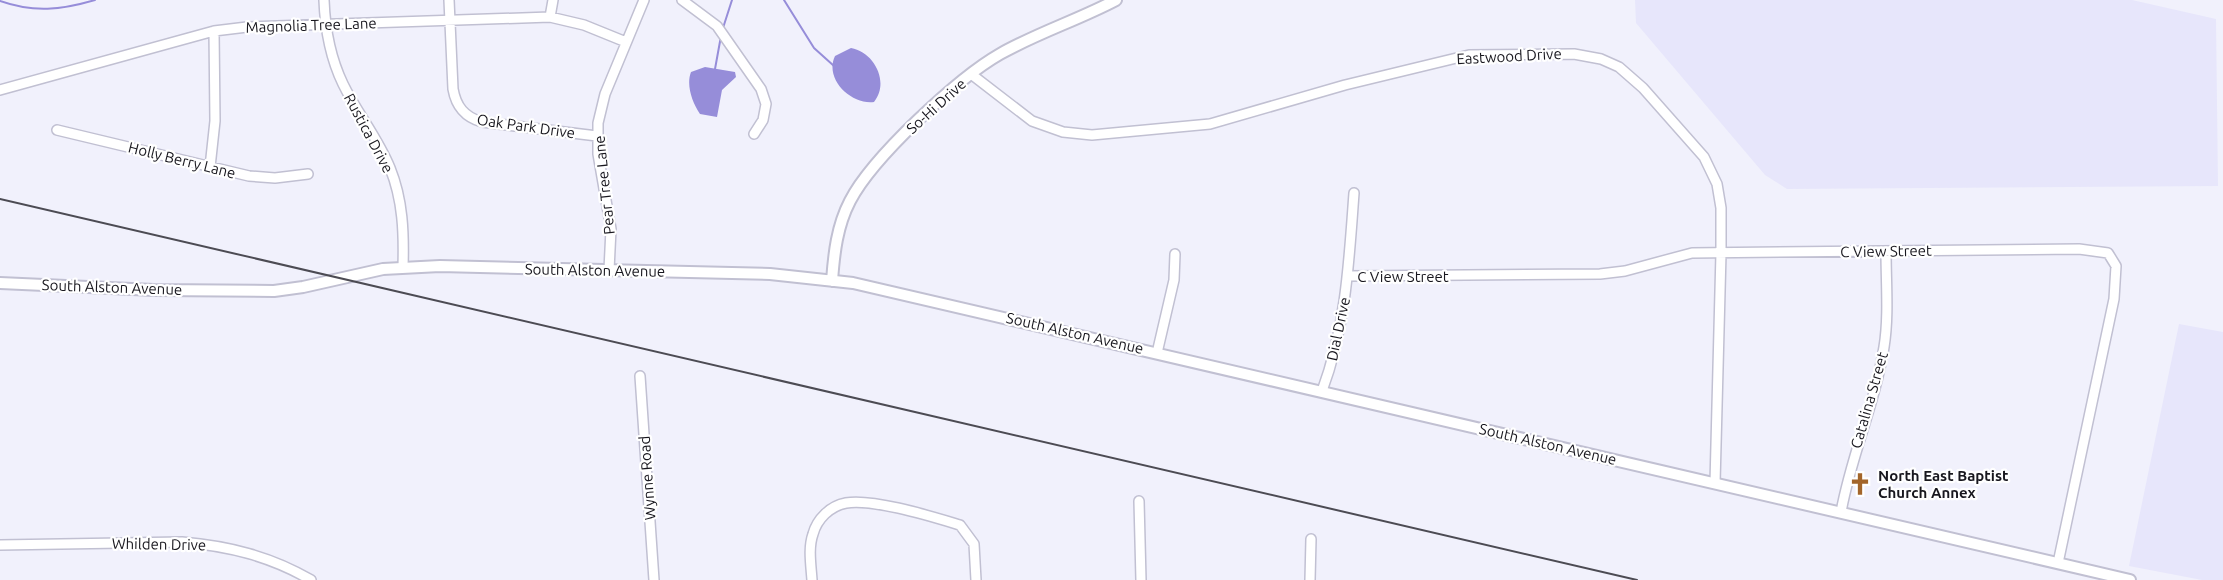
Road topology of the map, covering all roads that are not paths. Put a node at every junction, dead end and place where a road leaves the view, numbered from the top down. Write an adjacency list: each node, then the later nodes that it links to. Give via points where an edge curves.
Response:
1 (324, 0): 9 (street, Rustica Drive)
2 (449, 0): 8 (street, Oak Park Drive)
3 (553, 0): 7 (street)
4 (644, 0): 11 (street, Pear Tree Lane)
5 (682, 0): 15 (street, via 717,26 761,89 766,104 763,120)
6 (1116, 0): 12 (street, So-Hi Drive, via 1016,46)
7 (550, 17): 8 (street, Magnolia Tree Lane); 11 (street, Magnolia Tree Lane, via 584,25)
8 (450, 21): 9 (street, Magnolia Tree Lane); 16 (street, Oak Park Drive, via 454,100 465,114 482,122)
9 (326, 24): 10 (street, Magnolia Tree Lane); 23 (street, Rustica Drive, via 343,84 376,139 394,181 403,224)
10 (214, 32): 13 (street, Magnolia Tree Lane); 17 (street, via 215,121)
11 (626, 42): 16 (street, Pear Tree Lane, via 605,94)
12 (971, 74): 21 (street, Eastwood Drive, via 1032,121 1063,132 1092,135 1218,122 1458,57 1587,55 1611,63 1635,80 1704,157 1717,184); 26 (street, So-Hi Drive, via 893,146 858,186 838,233)
13 (0, 90)
14 (57, 130): 17 (street, Holly Berry Lane)
15 (754, 134)
16 (597, 136): 24 (street, Pear Tree Lane, via 611,228)
17 (210, 167): 18 (street, Holly Berry Lane, via 275,178)
18 (308, 174)
19 (1354, 193): 25 (street, Dial Drive)
20 (1886, 251): 21 (street, C View Street); 33 (street, Catalina Street, via 1884,350); 36 (street, C View Street, via 2079,249 2099,250 2112,257 2116,266 2112,311)
21 (1721, 253): 25 (street, C View Street, via 1678,255 1625,271 1600,274); 31 (street, Eastwood Drive)
22 (1175, 254): 28 (street, via 1174,280)
23 (404, 267): 24 (street, South Alston Avenue); 27 (street, South Alston Avenue, via 274,291)
24 (609, 270): 26 (street, South Alston Avenue, via 770,274)
25 (1348, 276): 30 (street, Dial Drive, via 1339,335)
26 (832, 281): 28 (street, South Alston Avenue, via 879,288)
27 (0, 283)
28 (1157, 352): 30 (street, South Alston Avenue)
29 (640, 376): 38 (street, Wynne Road)
30 (1322, 391): 31 (street, South Alston Avenue)
31 (1715, 483): 33 (street, South Alston Avenue)
32 (1139, 501): 41 (street)
33 (1841, 512): 36 (street, South Alston Avenue)
34 (1311, 539): 42 (street)
35 (0, 545): 37 (street, Whilden Drive, via 208,544 259,556)
36 (2058, 563): 43 (street, South Alston Avenue)
37 (311, 580)
38 (654, 580)
39 (812, 580): 40 (street, via 811,542 817,524 836,507 852,503 877,505 960,525 974,544)
40 (976, 580)
41 (1141, 580)
42 (1310, 580)
43 (2130, 580)

